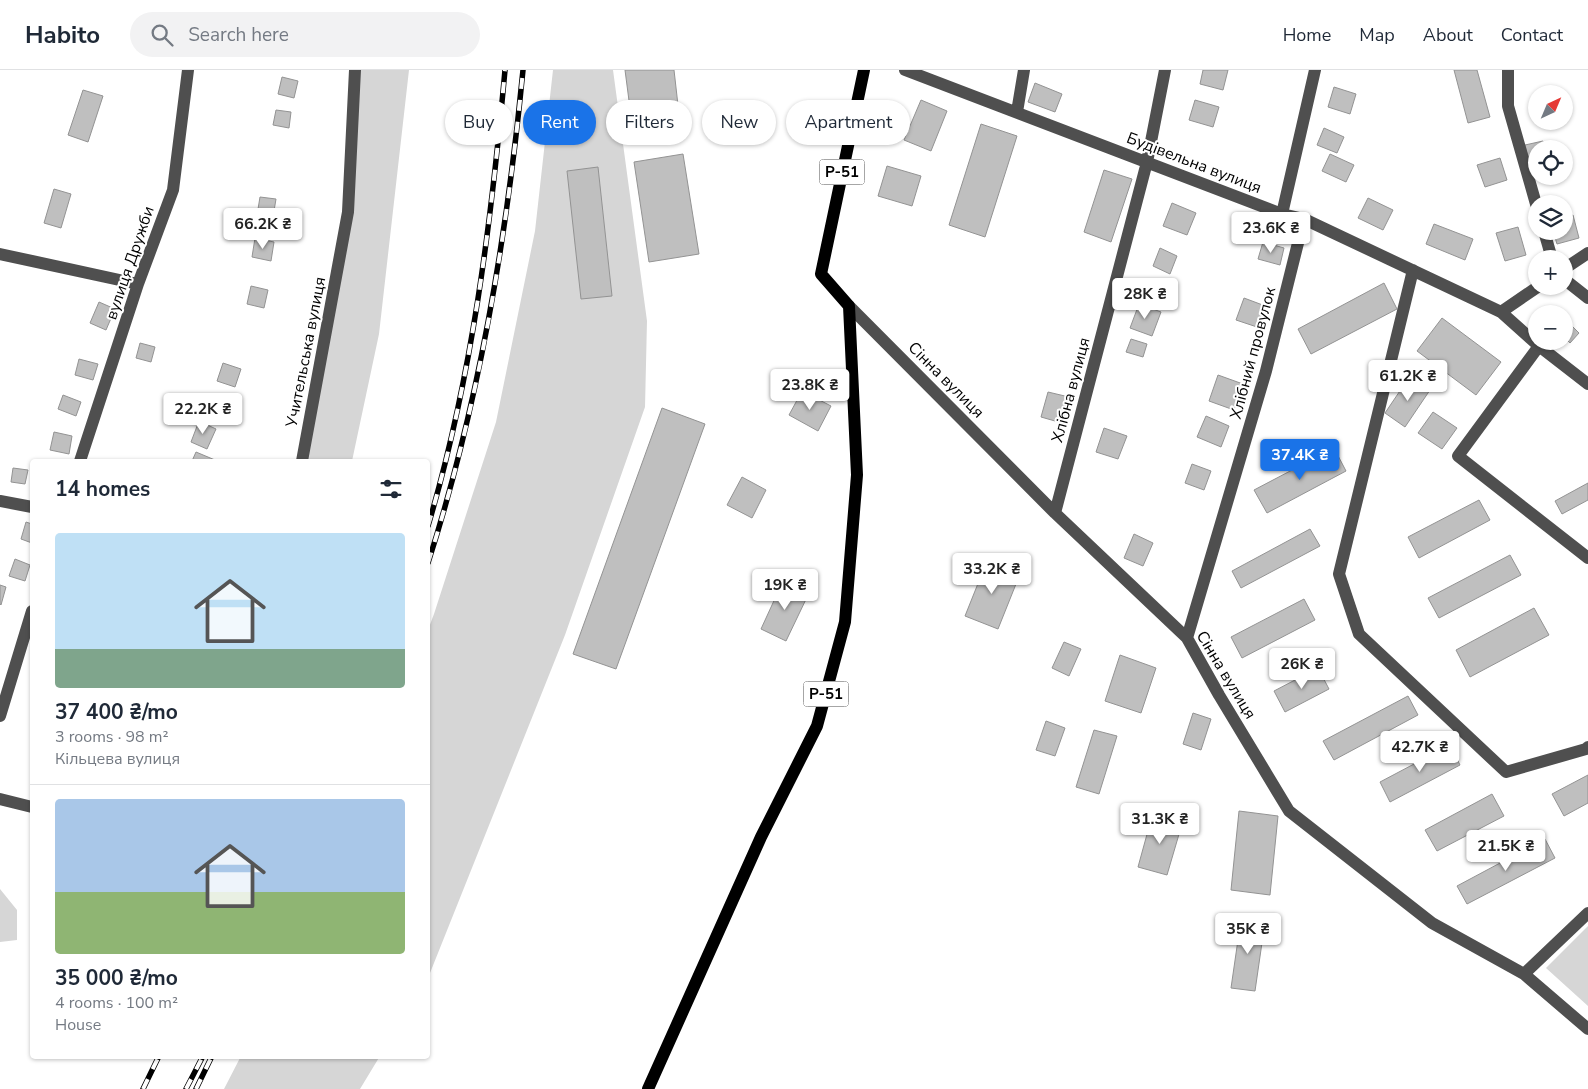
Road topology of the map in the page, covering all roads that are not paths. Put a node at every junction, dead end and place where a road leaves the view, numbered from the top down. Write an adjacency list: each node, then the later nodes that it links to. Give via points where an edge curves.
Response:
1 (188, 70): 18 (street, вулиця Дружби, via 172,190)
2 (355, 70): 29 (street, Учительська вулиця, via 348,212)
3 (864, 70): 22 (main road, Р-51, via 821,274)
4 (905, 70): 9 (street, Будівельна вулиця)
5 (1024, 70): 9 (street)
6 (1165, 70): 10 (street, Хлібна вулиця)
7 (1315, 70): 12 (street)
8 (1508, 70): 11 (street, via 1508,106)
9 (1017, 112): 10 (street, Будівельна вулиця)
10 (1147, 162): 12 (street, Будівельна вулиця); 32 (street, Хлібна вулиця)
11 (1533, 195)
12 (1282, 214): 13 (street, Будівельна вулиця)
13 (1304, 218): 17 (street, Будівельна вулиця); 35 (street, Хлібний провулок, via 1266,371)
14 (1588, 253): 16 (street)
15 (0, 254): 18 (street)
16 (1573, 263)
17 (1413, 270): 23 (street, Будівельна вулиця); 37 (street, via 1339,574 1359,634 1506,772)
18 (138, 284): 28 (street, вулиця Дружби)
19 (1573, 286): 21 (street)
20 (1528, 294): 23 (street)
21 (1588, 298)
22 (849, 306): 32 (street, Сінна вулиця); 43 (main road, Р-51, via 857,475 845,622 817,726 761,837)
23 (1501, 312): 24 (street, Будівельна вулиця)
24 (1528, 336)
25 (1536, 350): 33 (street, via 1458,456)
26 (1544, 350): 27 (street, Будівельна вулиця)
27 (1588, 384)
28 (81, 459)
29 (302, 459)
30 (0, 501): 31 (street)
31 (30, 507)
32 (1056, 513): 35 (street, Сінна вулиця)
33 (1588, 558)
34 (30, 618): 36 (street)
35 (1187, 638): 41 (street, Сінна вулиця, via 1289,811 1432,924)
36 (0, 716)
37 (1588, 747)
38 (0, 799): 39 (street)
39 (30, 806)
40 (1588, 912): 41 (street)
41 (1524, 974): 42 (street, Сінна вулиця)
42 (1588, 1029)
43 (648, 1089)

